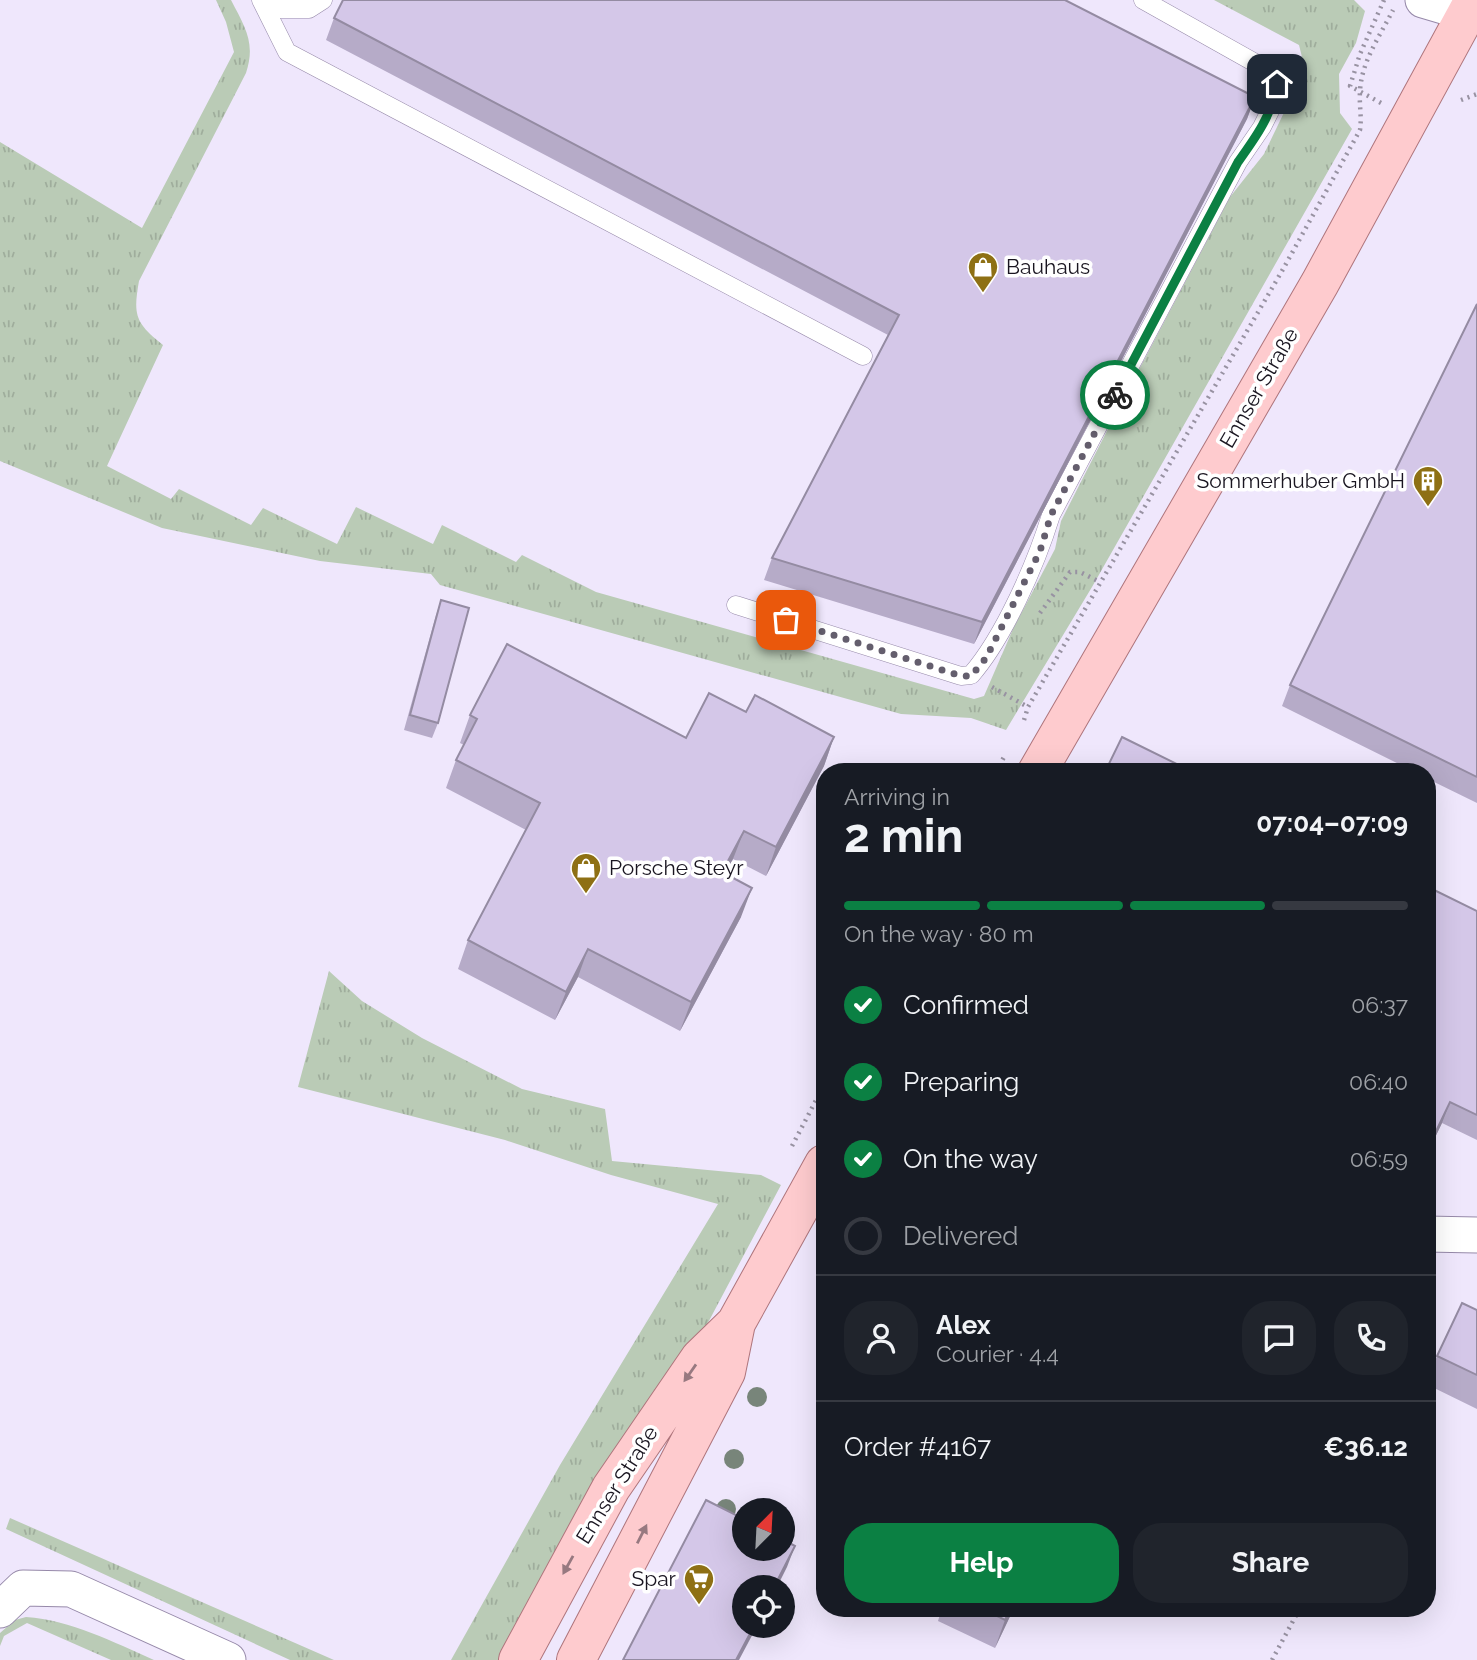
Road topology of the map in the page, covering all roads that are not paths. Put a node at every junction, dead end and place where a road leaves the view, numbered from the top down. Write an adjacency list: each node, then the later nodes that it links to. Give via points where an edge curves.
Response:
1 (323, 0): 4 (lane, via 309,9)
2 (1143, 0): 7 (lane, via 1273,73 1277,84 1273,105 1238,162 1051,515 1040,551 986,658 971,676 961,676)
3 (1423, 0): 5 (street)
4 (264, 4): 6 (lane, via 287,52)
5 (1469, 7): 8 (main road, Ennser Straße, via 1320,283)
6 (863, 356)
7 (736, 605)
8 (1022, 761)
9 (816, 1178): 12 (main road, Ennser Straße)
10 (1436, 1234): 11 (street)
11 (1477, 1235)
12 (736, 1323): 15 (main road, Ennser Straße, one-way to 15, via 700,1358 611,1488); 16 (main road, Ennser Straße, one-way to 12, via 726,1372)
13 (0, 1610): 14 (street, via 23,1588 71,1589)
14 (228, 1660)
15 (518, 1660)
16 (576, 1660)

